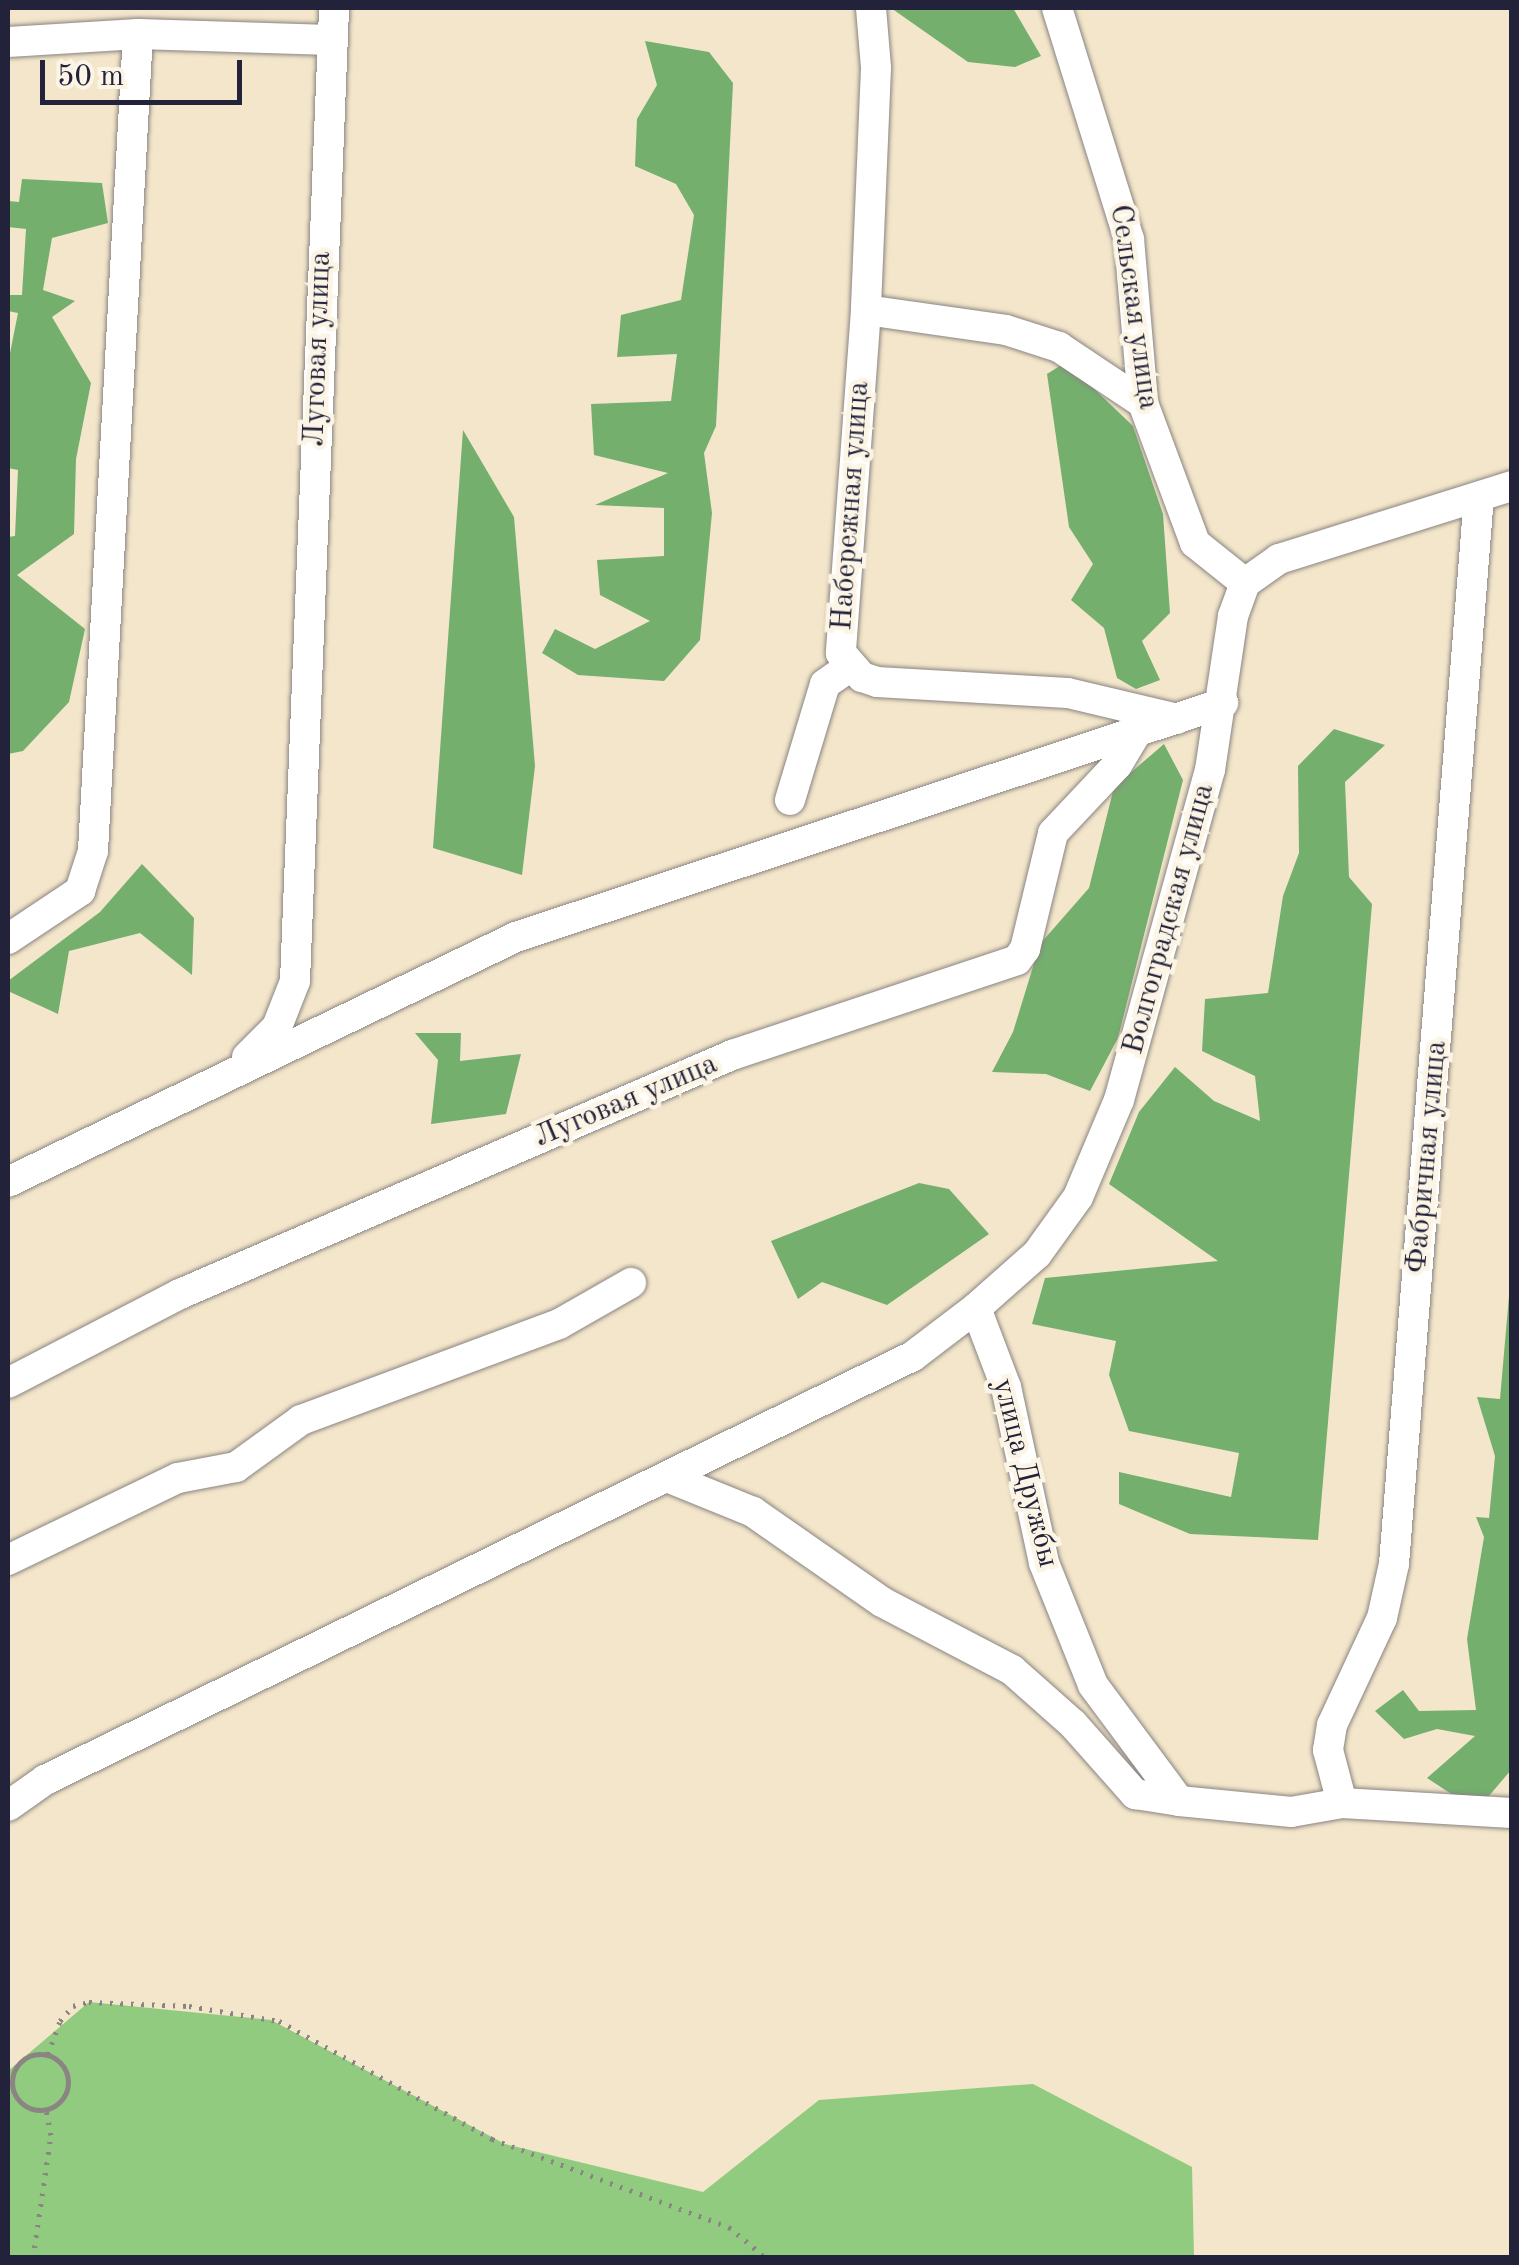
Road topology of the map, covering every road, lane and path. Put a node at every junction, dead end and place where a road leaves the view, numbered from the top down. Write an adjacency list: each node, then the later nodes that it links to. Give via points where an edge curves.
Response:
1 (334, 8): 5 (street, Луговая улица)
2 (871, 8): 7 (street, Набережная улица, via 876,68)
3 (1057, 8): 8 (street, Сельская улица, via 1129,239)
4 (138, 34): 5 (street); 6 (street); 17 (street, via 93,850 80,891)
5 (331, 40): 18 (street, Луговая улица)
6 (8, 42)
7 (866, 310): 8 (street, via 1006,330 1059,347); 12 (street, Набережная улица, via 840,637)
8 (1143, 403): 11 (street, Сельская улица, via 1195,542 1223,572)
9 (1512, 486): 10 (street)
10 (1479, 497): 11 (street, via 1279,559); 28 (street, Фабричная улица, via 1394,1564 1382,1618 1332,1725 1328,1750)
11 (1245, 583): 13 (street, Волгоградская улица, via 1233,616)
12 (849, 668): 14 (street, Набережная улица, via 877,682 1051,691); 16 (street, via 825,684)
13 (1223, 703): 14 (street, Луговая улица); 23 (street, Волгоградская улица, via 1198,818 1098,1157 1036,1254)
14 (1177, 719): 15 (street, Луговая улица)
15 (1136, 733): 19 (street, Луговая улица, via 516,937); 24 (street, Луговая улица, via 1117,766 1053,833 1026,949 1017,960 732,1055 180,1294)
16 (790, 800)
17 (8, 939)
18 (296, 981): 19 (street); 20 (street, Луговая улица, via 277,1027)
19 (322, 1030): 20 (street, Луговая улица)
20 (217, 1080): 21 (street, Луговая улица)
21 (8, 1182)
22 (631, 1284): 26 (street, via 559,1324 301,1420 236,1467 178,1478)
23 (976, 1308): 25 (street, Волгоградская улица, via 913,1356); 27 (street, улица Дружбы, via 1006,1386 1044,1562 1093,1684)
24 (8, 1383)
25 (667, 1478): 27 (street, via 752,1512 882,1602 1012,1670 1074,1724 1135,1794); 29 (street, Волгоградская улица, via 45,1780)
26 (8, 1560)
27 (1178, 1802): 28 (street, via 1291,1812)
28 (1342, 1803): 30 (street)
29 (8, 1806)
30 (1512, 1812)
31 (48, 2054): 32 (path, via 26,2057 17,2066); 33 (path, via 64,2068 67,2088); 35 (path, via 60,2021 73,2006 89,2002 190,2006 279,2022 492,2139 729,2227)
32 (11, 2094): 33 (path)
33 (46, 2110): 34 (path, via 51,2135)
34 (34, 2258)
35 (766, 2258)

